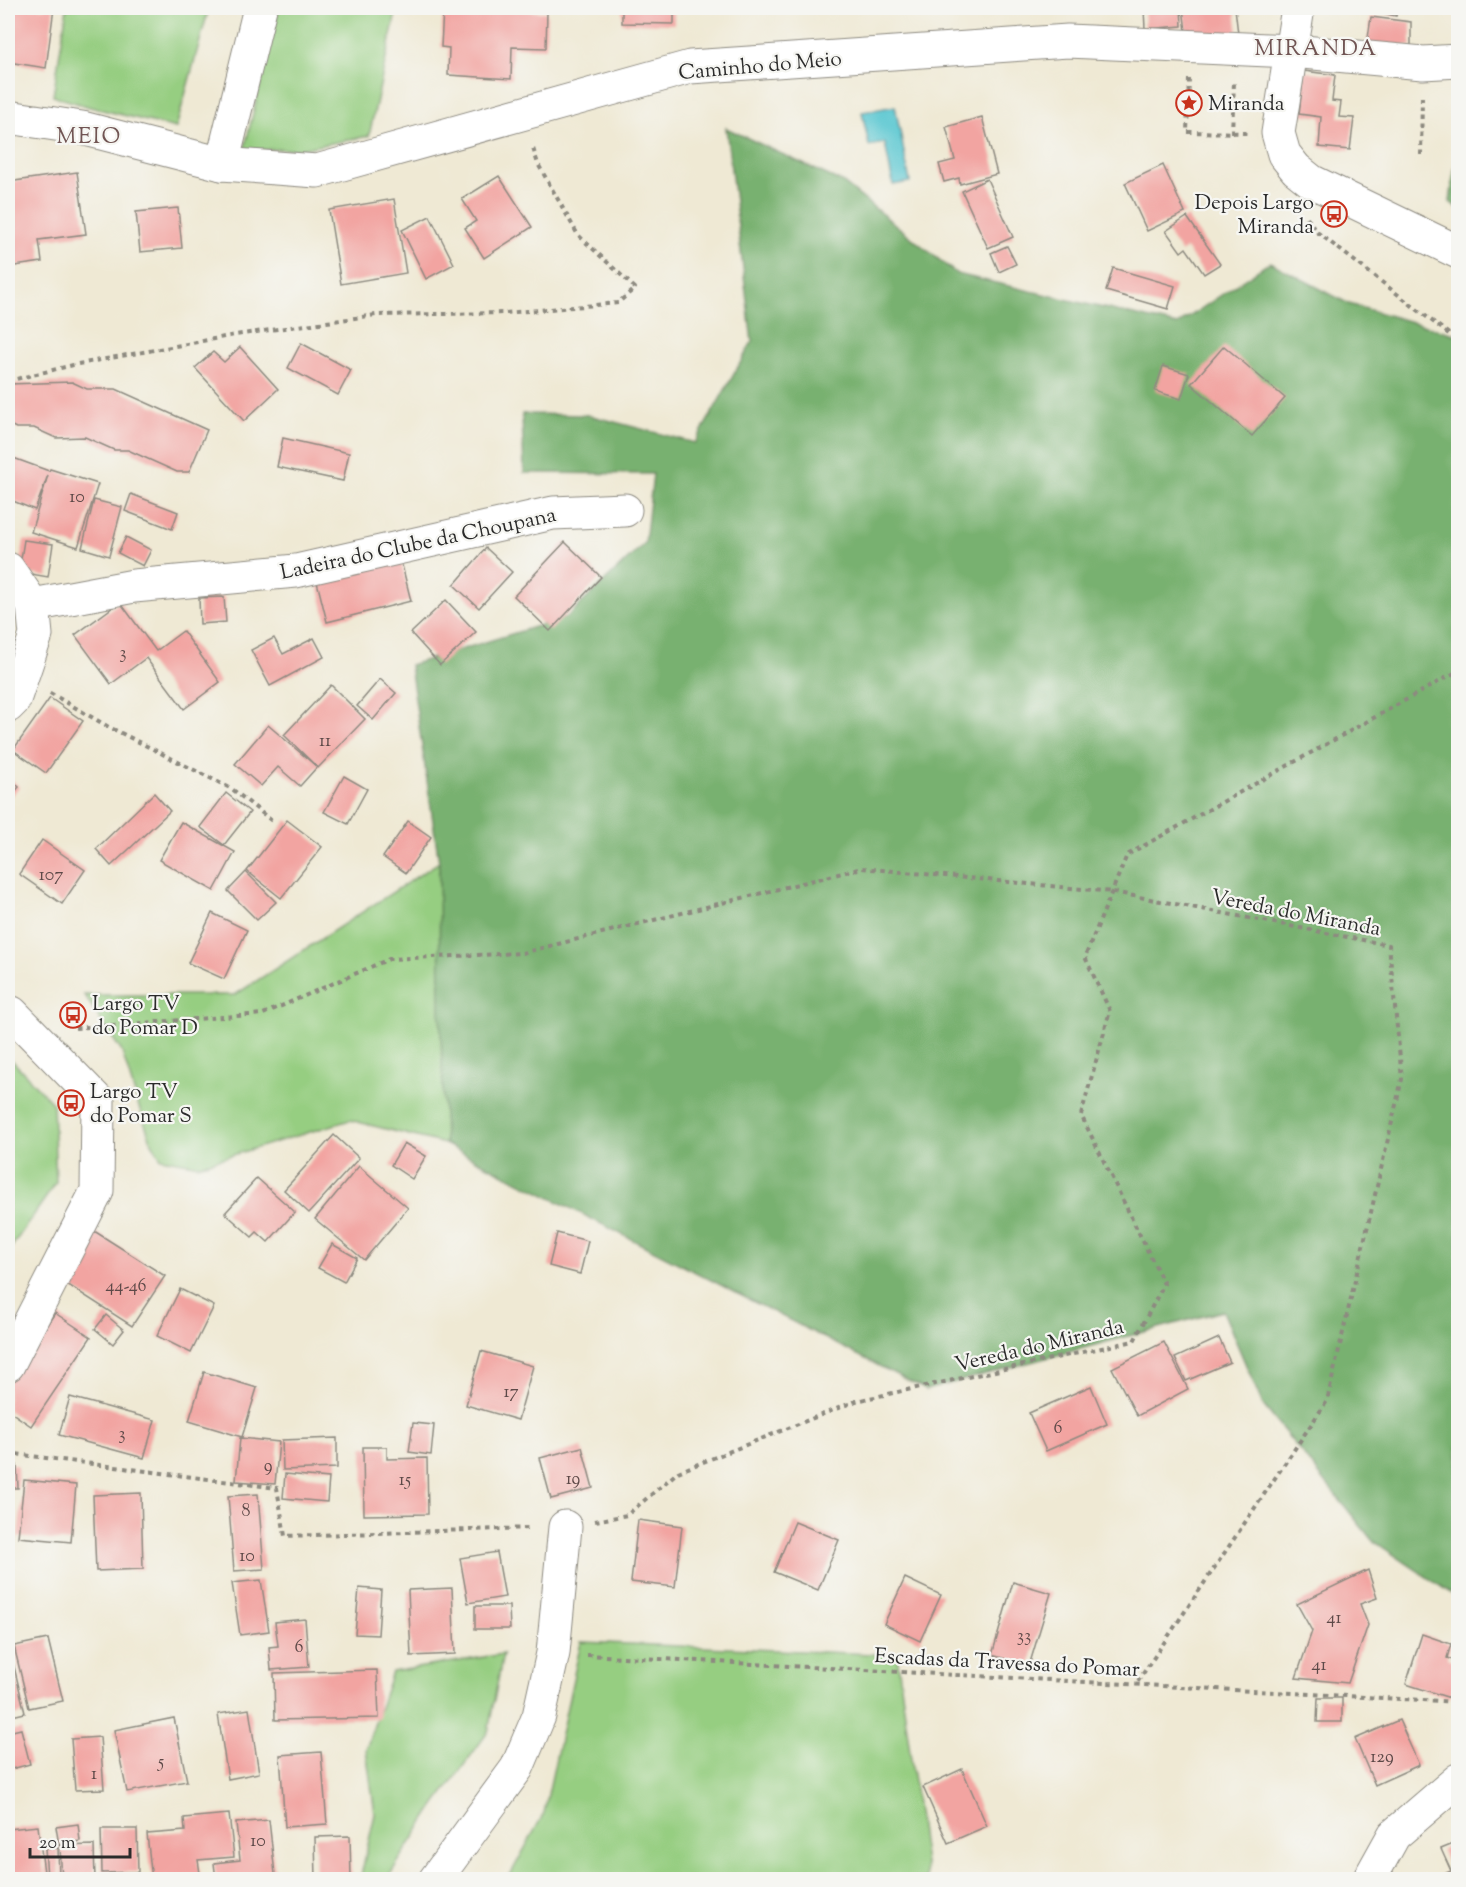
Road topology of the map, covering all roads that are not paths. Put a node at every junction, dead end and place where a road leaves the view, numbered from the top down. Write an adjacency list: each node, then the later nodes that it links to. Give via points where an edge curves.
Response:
1 (260, 8): 6 (street)
2 (1298, 8): 3 (street)
3 (1292, 51): 4 (street, Caminho do Meio, via 1423,63); 6 (street, Caminho do Meio, via 1068,40 690,67 316,171); 7 (street, via 1278,133 1281,150 1296,169 1311,181)
4 (1458, 61)
5 (8, 117): 6 (street, Caminho do Meio, via 82,128)
6 (222, 164)
7 (1458, 252)
8 (625, 510): 10 (street, Ladeira do Clube da Choupana, via 553,513 296,571 134,586)
9 (8, 569): 10 (street)
10 (33, 605): 11 (street, via 36,635 14,700)
11 (8, 706)
12 (18, 1022): 13 (street, via 98,1101 97,1191)
13 (8, 1365)
14 (565, 1527): 16 (street, via 554,1653 539,1716 517,1768)
15 (1458, 1780): 17 (street, via 1394,1835)
16 (435, 1880)
17 (1369, 1880)

